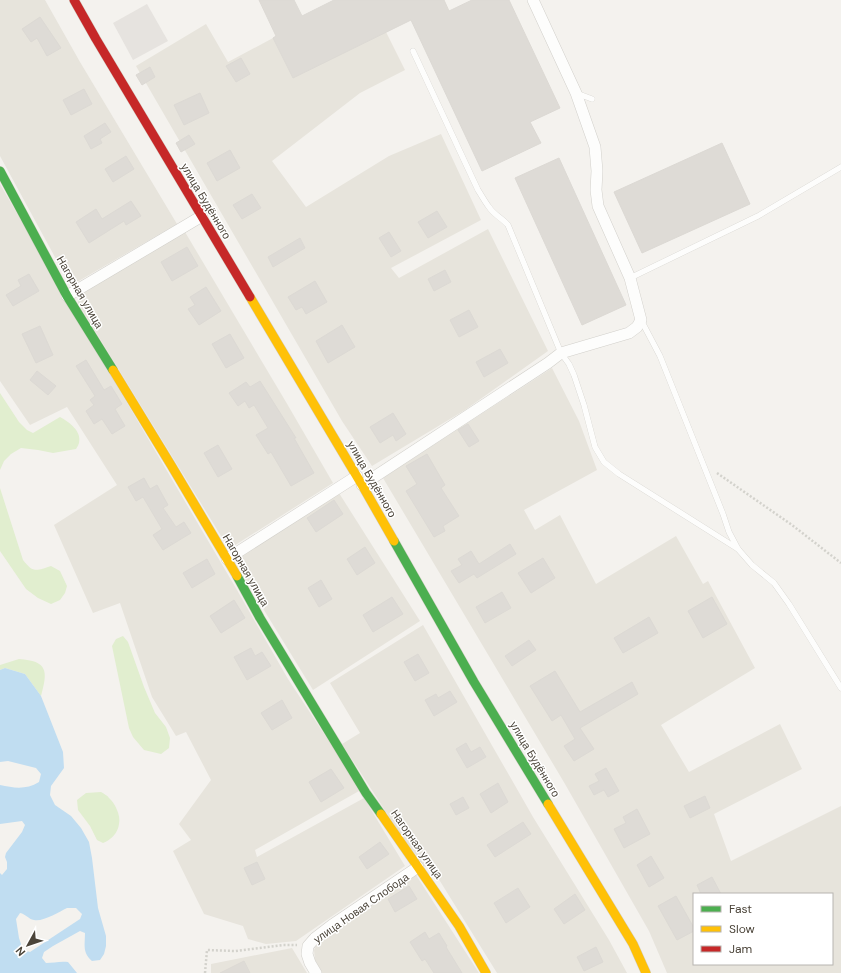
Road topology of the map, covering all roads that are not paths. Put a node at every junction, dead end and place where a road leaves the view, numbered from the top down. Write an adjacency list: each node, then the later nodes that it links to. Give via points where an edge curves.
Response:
1 (74, 0): 8 (main road, улица Будённого)
2 (535, 2): 4 (street)
3 (413, 51): 12 (lane, via 478,190 488,207 508,225)
4 (576, 93): 5 (lane); 9 (street, via 595,147 598,206)
5 (592, 99)
6 (841, 167): 9 (lane, via 758,216)
7 (0, 171): 10 (main road, Нагорная улица)
8 (202, 216): 10 (street); 13 (main road, улица Будённого)
9 (630, 278): 11 (street)
10 (67, 296): 15 (main road, Нагорная улица, via 172,465)
11 (641, 320): 12 (street, via 629,333); 14 (lane, via 660,356)
12 (560, 354): 13 (street); 14 (lane, via 574,375 595,447 604,462)
13 (360, 480): 15 (street); 20 (main road, улица Будённого, via 474,682 633,944)
14 (738, 549): 16 (lane, via 752,565 774,583 790,604)
15 (227, 560): 17 (main road, Нагорная улица, via 366,793)
16 (841, 688)
17 (418, 867): 18 (street, улица Новая Слобода, via 317,936 308,946 306,954); 19 (main road, Нагорная улица, via 459,926)
18 (316, 973)
19 (486, 973)
20 (646, 973)

